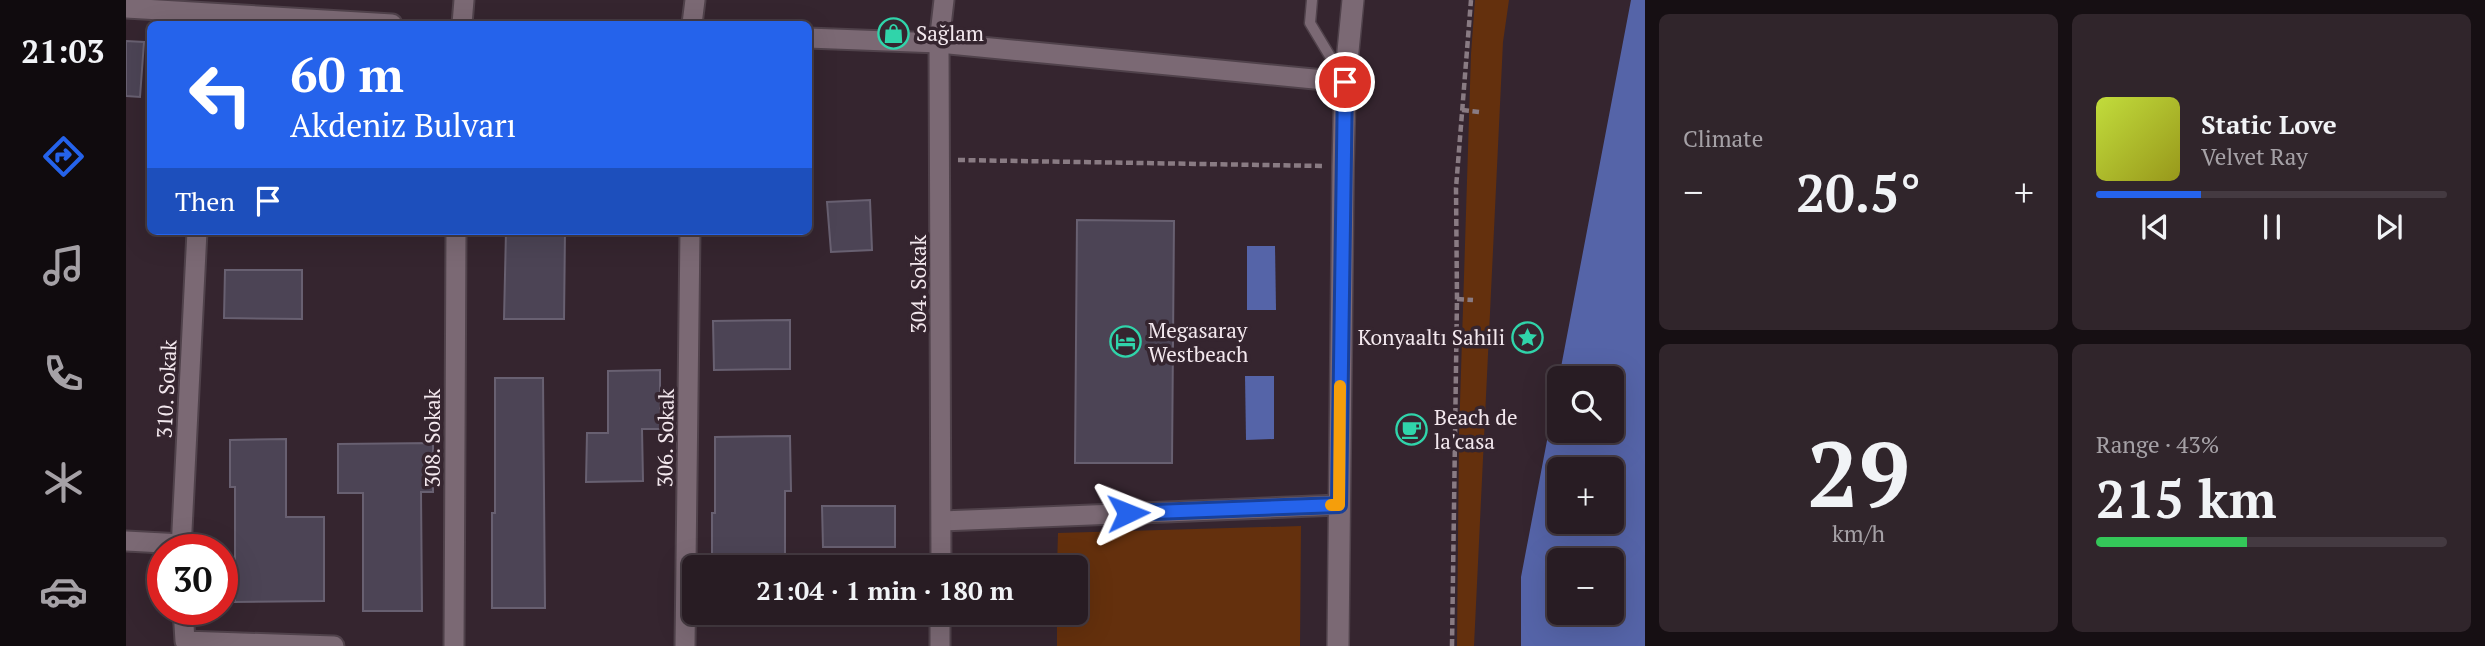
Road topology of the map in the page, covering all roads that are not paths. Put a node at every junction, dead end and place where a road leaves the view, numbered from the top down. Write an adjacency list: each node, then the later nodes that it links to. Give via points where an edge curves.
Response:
1 (464, 0): 9 (street)
2 (695, 0): 10 (street)
3 (944, 0): 12 (street, 304. Sokak)
4 (1312, 0): 13 (lane, via 1310,23)
5 (1353, 0): 13 (main road)
6 (126, 8): 7 (street)
7 (210, 13): 8 (street)
8 (342, 21)
9 (461, 21)
10 (692, 21)
11 (812, 38): 12 (street)
12 (939, 43): 13 (street); 18 (street, 304. Sokak)
13 (1345, 82): 17 (main road)
14 (197, 235): 19 (street, 310. Sokak)
15 (456, 235): 26 (street, 308. Sokak)
16 (690, 235): 27 (street, 306. Sokak)
17 (1339, 505): 18 (street); 29 (main road)
18 (943, 521): 22 (street, 304. Sokak)
19 (182, 534)
20 (126, 541): 21 (street)
21 (147, 543)
22 (942, 555)
23 (184, 625): 25 (street, via 185,641)
24 (940, 625): 28 (street)
25 (334, 646)
26 (454, 646)
27 (685, 646)
28 (940, 646)
29 (1340, 646)

